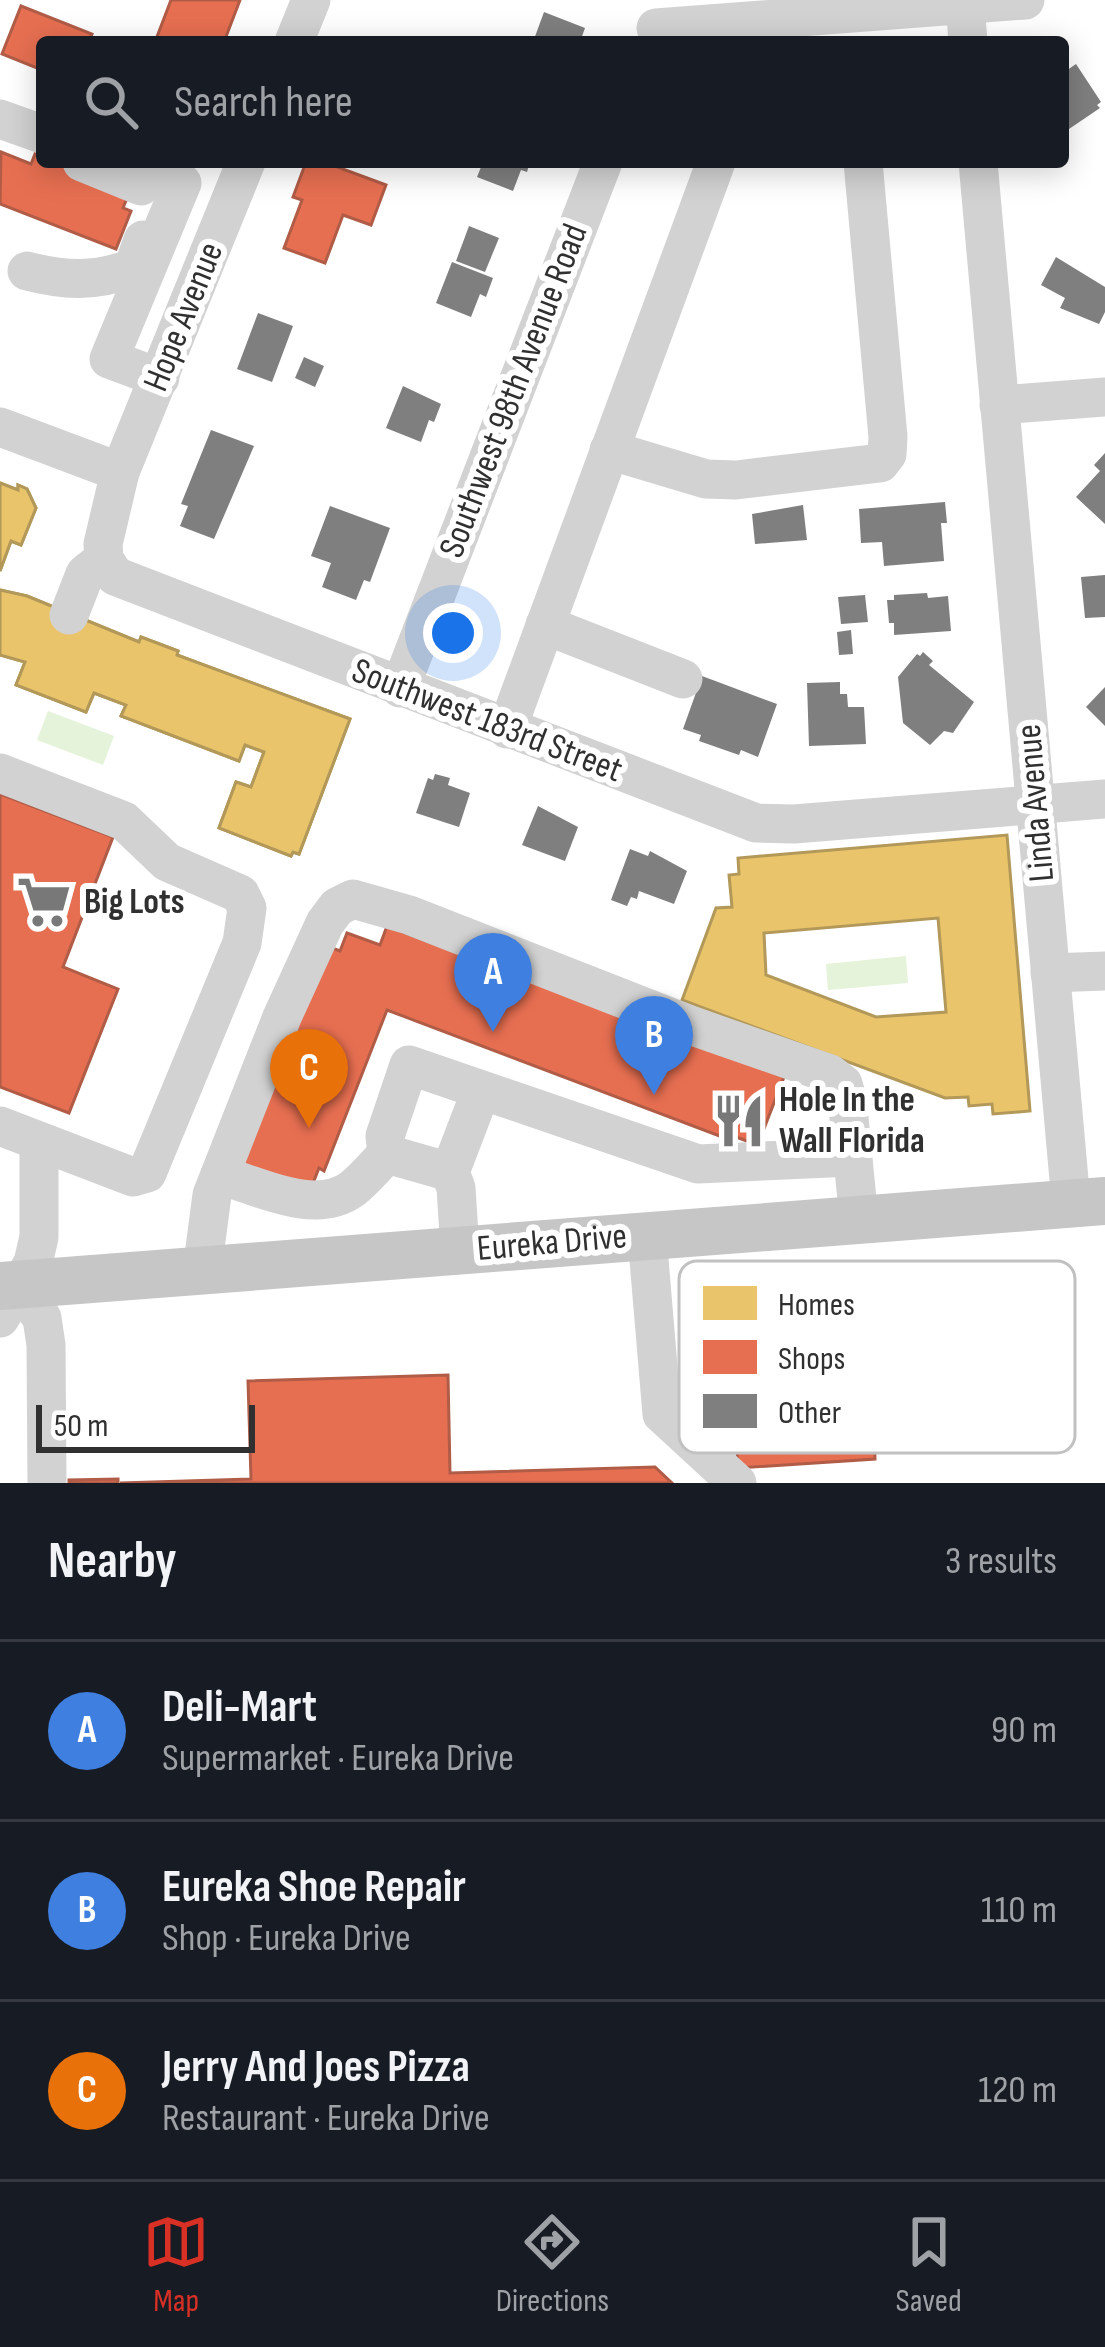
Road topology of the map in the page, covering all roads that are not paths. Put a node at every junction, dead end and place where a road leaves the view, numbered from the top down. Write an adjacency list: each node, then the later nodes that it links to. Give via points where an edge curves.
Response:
1 (311, 0): 5 (street)
2 (1025, 0): 3 (street)
3 (953, 13): 4 (street)
4 (657, 23)
5 (296, 36)
6 (0, 119): 7 (street)
7 (36, 132)
8 (0, 134): 9 (street)
9 (36, 146)
10 (97, 168): 17 (street, via 143,187 152,202 133,268 80,280)
11 (139, 168): 18 (street, via 182,183 109,359)
12 (244, 168): 18 (street, Hope Avenue)
13 (601, 168): 28 (street, Southwest 98th Avenue Road)
14 (714, 168): 22 (street)
15 (863, 168): 22 (street, via 888,436 880,463 706,479)
16 (979, 168): 20 (street, Linda Avenue)
17 (27, 271)
18 (160, 378): 23 (street, Hope Avenue)
19 (1105, 397): 20 (street)
20 (999, 405): 32 (street, Linda Avenue)
21 (0, 427): 23 (street)
22 (609, 450): 26 (street)
23 (120, 472): 24 (street)
24 (104, 559): 25 (street, via 85,574); 28 (street, Southwest 183rd Street, via 115,576)
25 (69, 615)
26 (545, 625): 27 (street); 29 (street)
27 (683, 679)
28 (400, 688): 29 (street, Southwest 183rd Street)
29 (507, 729): 32 (street, Southwest 183rd Street, via 765,825)
30 (0, 773): 37 (street, via 124,821 167,862 228,885 248,908 242,943 147,1173 133,1177)
31 (1105, 799): 32 (street, Southwest 183rd Street)
32 (1036, 804): 34 (street, Linda Avenue)
33 (1105, 971): 34 (street)
34 (1050, 973): 42 (street, Linda Avenue)
35 (481, 1091): 38 (street, via 409,1065 385,1136); 39 (street, via 698,1164); 40 (street)
36 (0, 1126): 37 (street)
37 (39, 1142): 47 (street, via 39,1237 33,1264)
38 (387, 1154): 40 (street); 41 (street, via 349,1192 326,1198 300,1199)
39 (852, 1156): 41 (street, via 847,1098 830,1074 353,899 337,907 313,946); 43 (street)
40 (450, 1172): 45 (street)
41 (220, 1175): 46 (street)
42 (1088, 1202): 43 (main road, Eureka Drive)
43 (859, 1220): 44 (main road, Eureka Drive)
44 (647, 1236): 45 (main road, Eureka Drive); 48 (street, via 662,1414)
45 (460, 1250): 46 (main road, Eureka Drive)
46 (202, 1271): 47 (main road, Eureka Drive)
47 (6, 1296): 50 (street, via 42,1318)
48 (679, 1430)
49 (704, 1453): 51 (street)
50 (47, 1483)
51 (737, 1483)

